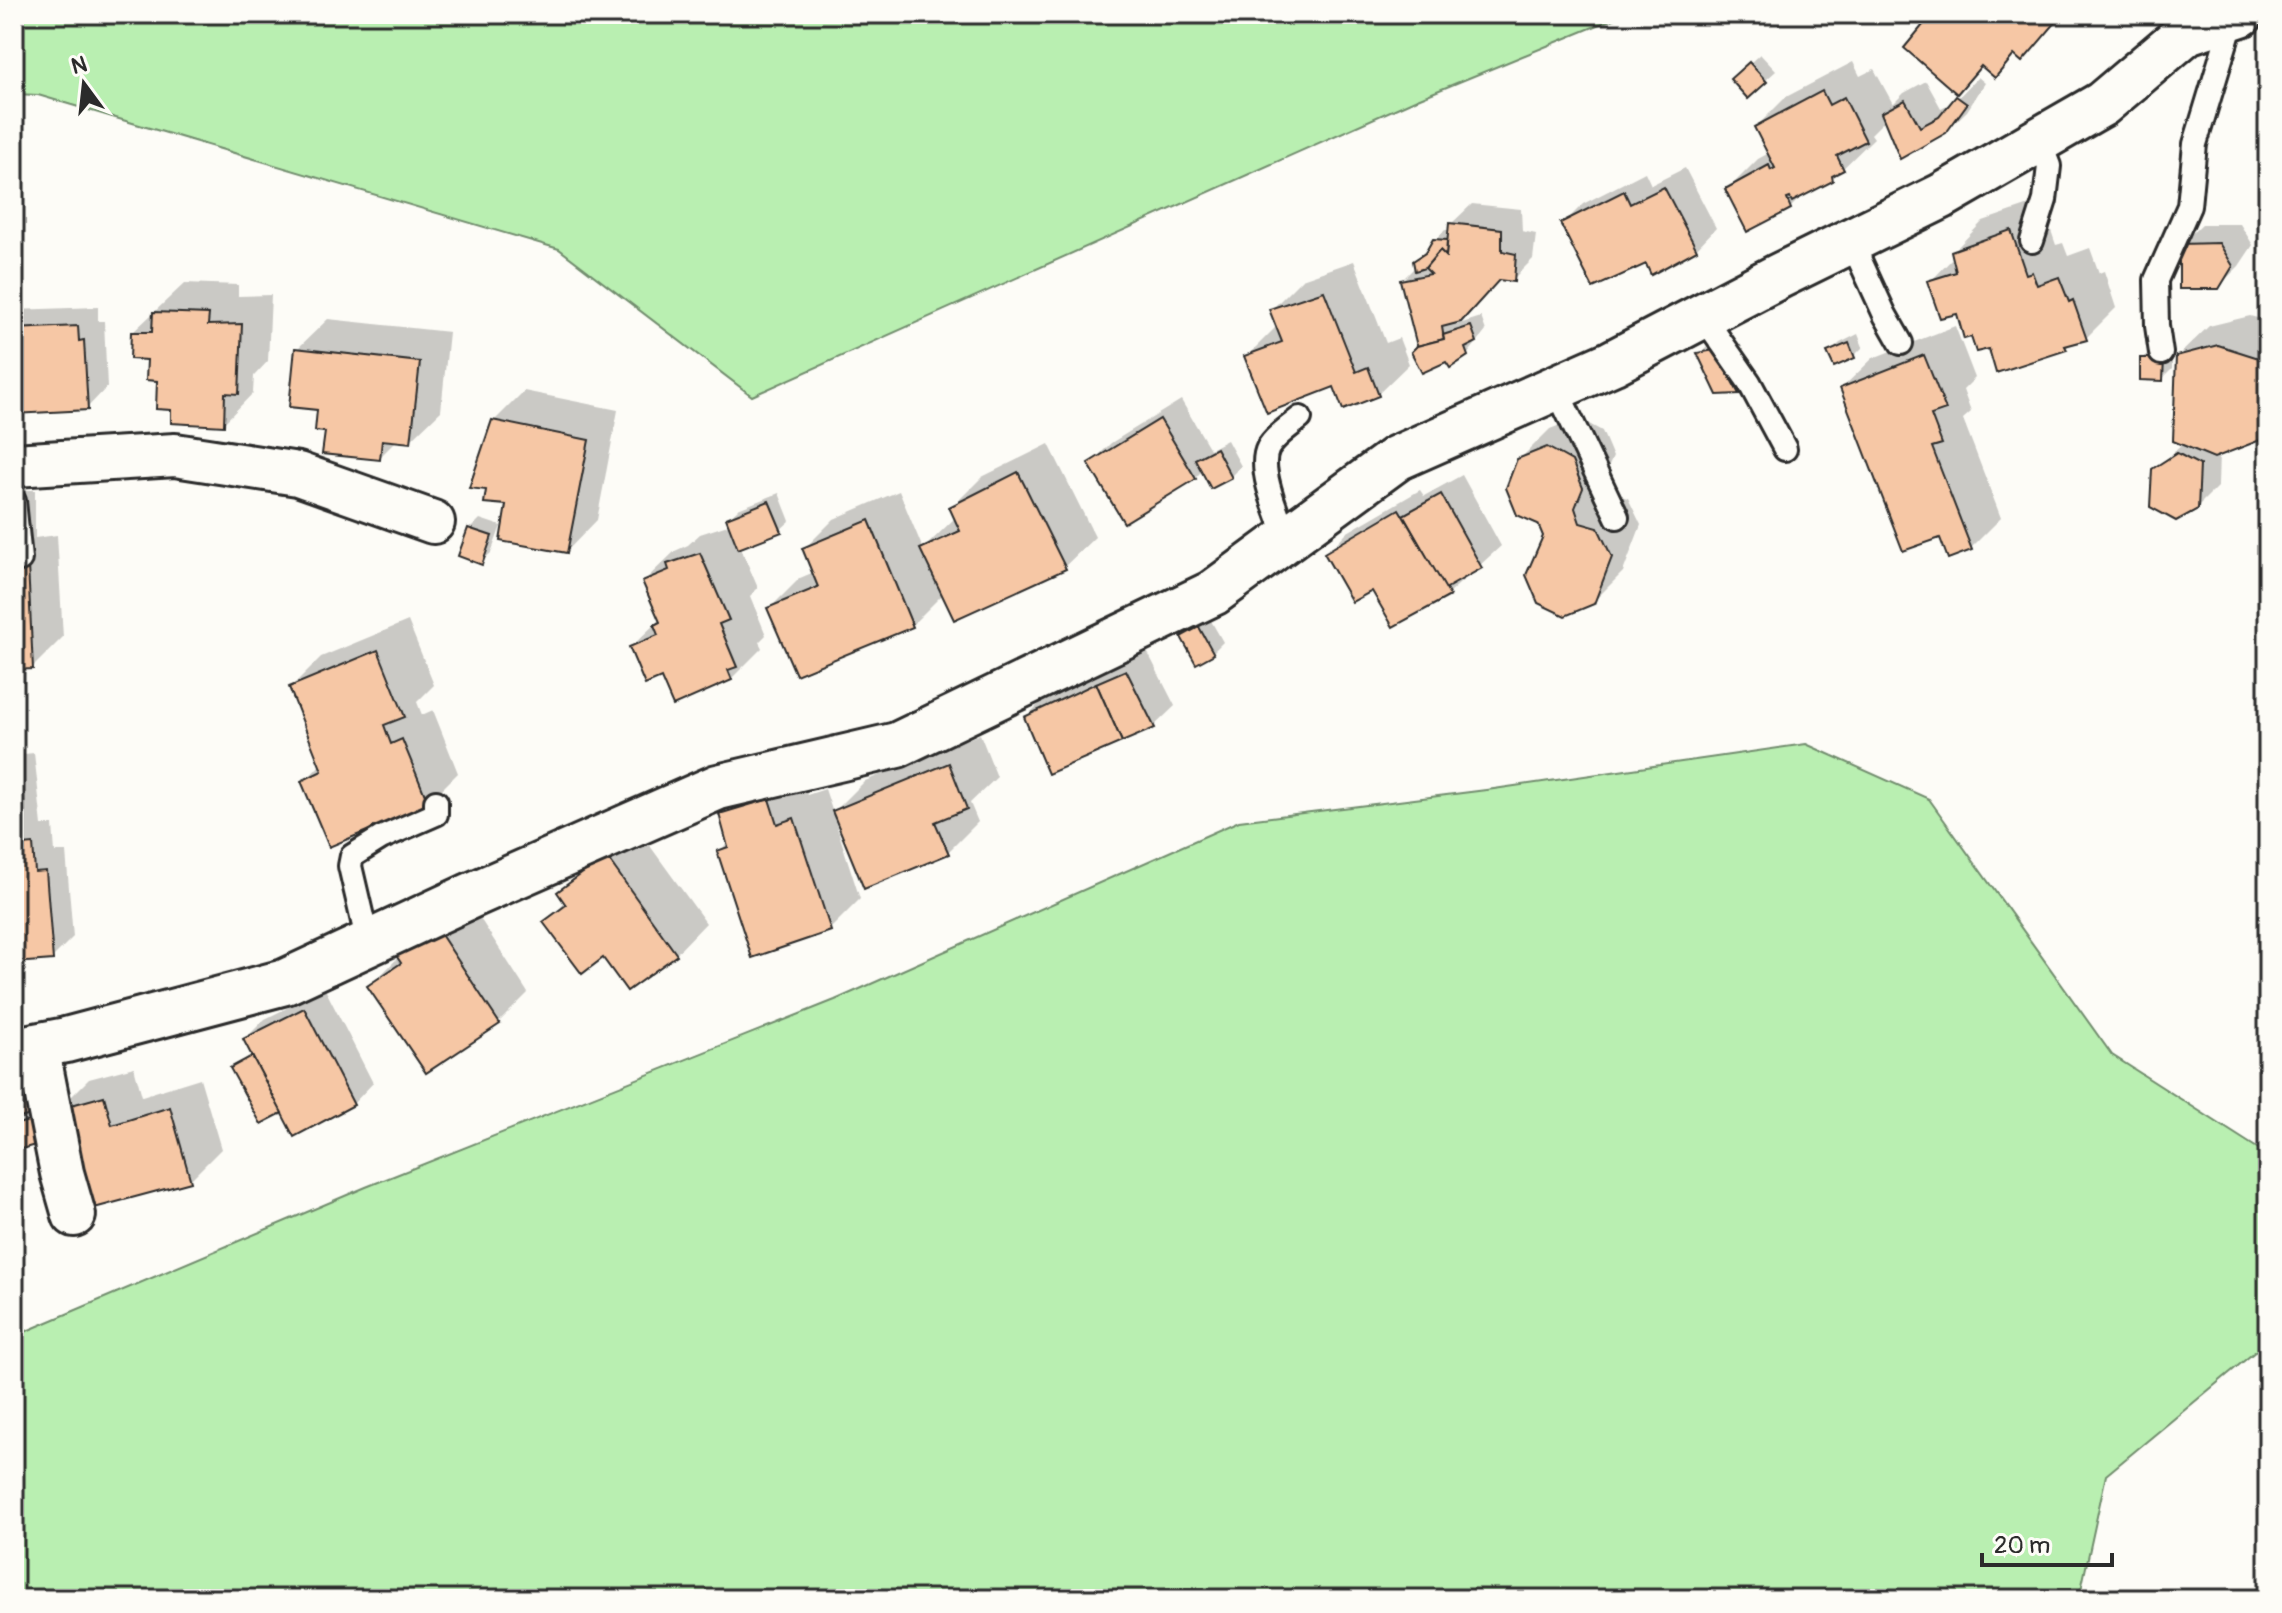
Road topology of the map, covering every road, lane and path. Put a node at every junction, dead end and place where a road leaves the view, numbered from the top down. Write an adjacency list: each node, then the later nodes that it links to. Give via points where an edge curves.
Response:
1 (2234, 16): 2 (main road, via 2187,32 2102,104); 7 (lane, via 2195,144 2189,206 2156,280)
2 (2039, 140): 3 (main road); 4 (lane, via 2049,166)
3 (1851, 241): 5 (main road); 6 (lane)
4 (2032, 241)
5 (1703, 316): 8 (main road); 10 (lane, via 1749,382)
6 (1901, 343)
7 (2161, 353)
8 (1556, 388): 13 (lane); 15 (main road, via 1397,458)
9 (1300, 418): 15 (lane, via 1264,457)
10 (1785, 449)
11 (14, 465): 14 (street, via 175,455 298,474)
12 (14, 501): 16 (lane)
13 (1617, 517)
14 (433, 522)
15 (1287, 539): 18 (main road, via 1213,593 897,745 718,787)
16 (20, 559)
17 (436, 802): 18 (lane, via 436,814 352,856)
18 (368, 943): 19 (main road, via 285,982)
19 (26, 1048): 20 (street)
20 (74, 1215)

